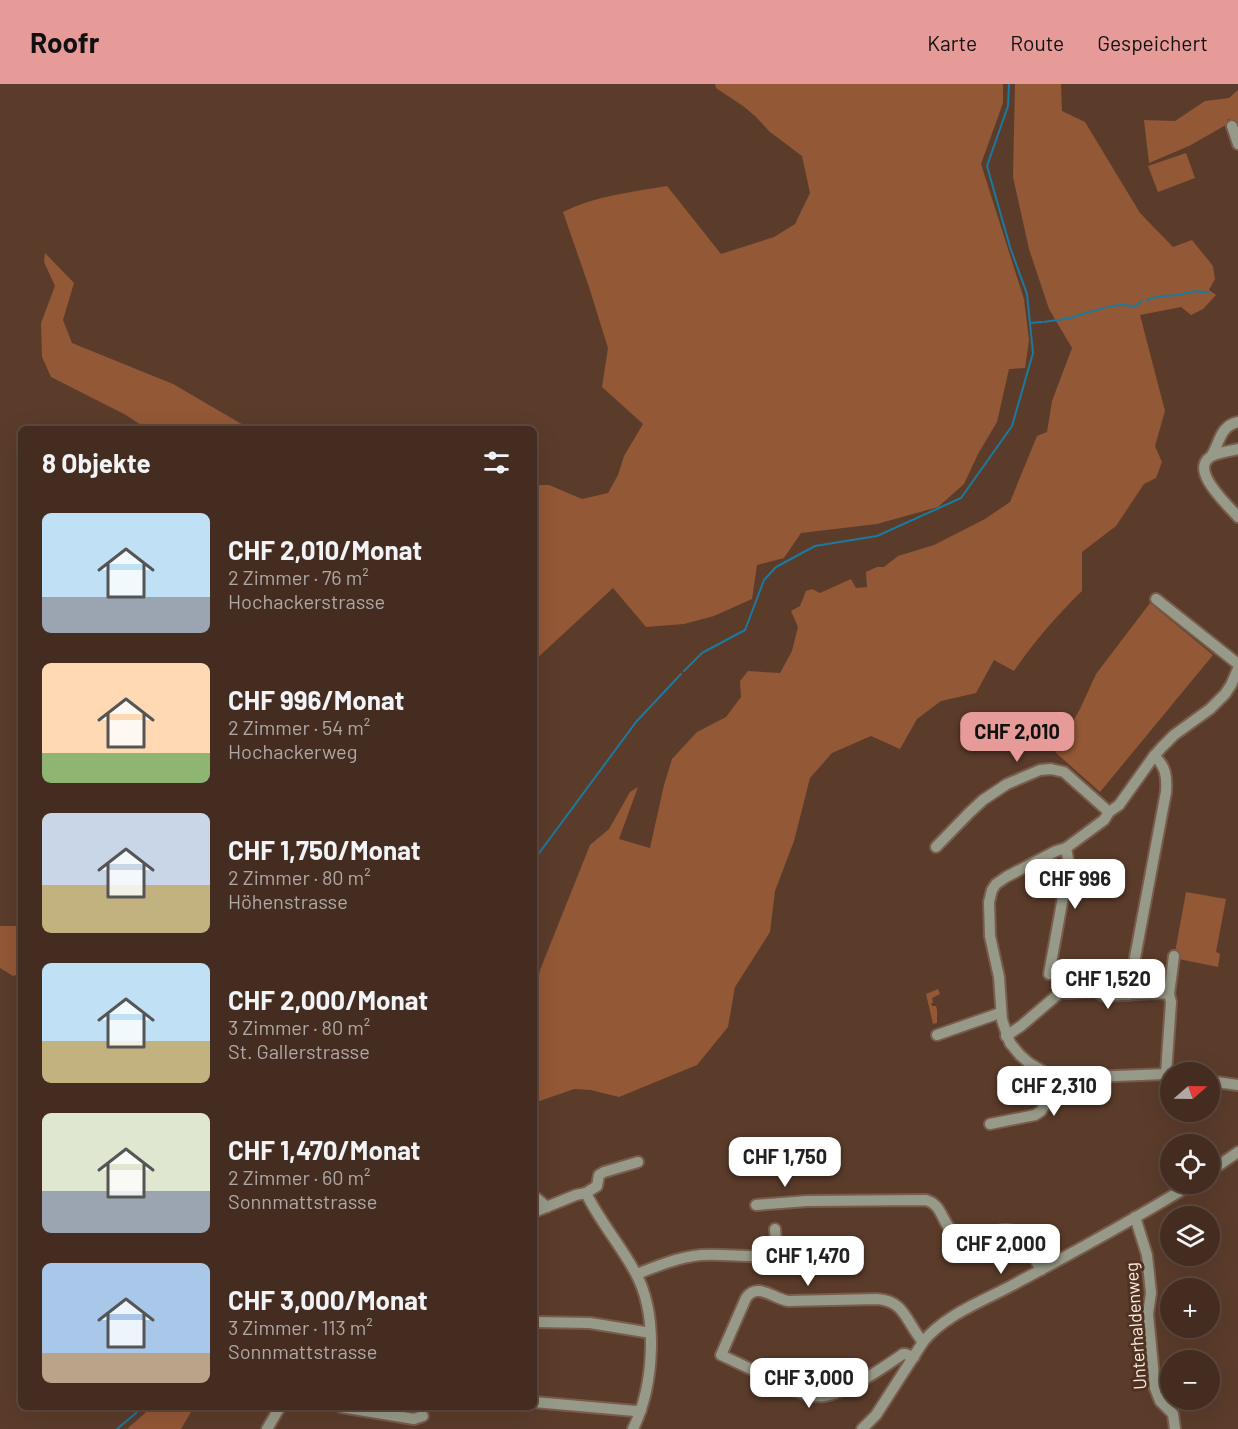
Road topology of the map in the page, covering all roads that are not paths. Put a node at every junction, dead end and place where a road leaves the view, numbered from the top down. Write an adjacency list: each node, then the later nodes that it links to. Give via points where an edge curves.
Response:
1 (1232, 126): 2 (street)
2 (1238, 144)
3 (1238, 422): 5 (street, via 1226,427)
4 (1238, 449): 5 (street)
5 (1212, 455): 6 (street, via 1204,465 1205,476)
6 (1238, 517)
7 (1156, 599): 8 (street)
8 (1238, 664)
9 (1238, 669): 10 (street, via 1225,694)
10 (1154, 756): 11 (street, via 1119,805); 16 (street, via 1166,774 1166,792)
11 (1109, 812): 12 (street, via 1064,772 1040,770 983,800); 13 (street)
12 (936, 848)
13 (1066, 848): 15 (street, via 1069,864); 18 (street, via 1006,877 992,890 988,916 999,977)
14 (1174, 956): 17 (street)
15 (1049, 974)
16 (1128, 994): 17 (street); 20 (street, via 1104,996 1095,991 1063,990)
17 (1169, 994): 21 (street)
18 (1000, 1013): 19 (street); 20 (street)
19 (938, 1035)
20 (1006, 1036): 22 (street, via 1020,1055)
21 (1169, 1062)
22 (1046, 1073): 23 (street, via 1065,1078); 26 (street, via 1041,1111)
23 (1160, 1075)
24 (1220, 1082): 25 (street)
25 (1238, 1084)
26 (990, 1124)
27 (1238, 1153): 29 (street)
28 (638, 1162): 30 (street, via 604,1172 599,1175 597,1186)
29 (1220, 1165)
30 (585, 1193): 34 (street); 39 (street)
31 (1175, 1194): 36 (street)
32 (537, 1199): 34 (street)
33 (756, 1205): 38 (street, via 926,1200 938,1208 947,1227 958,1235 1016,1232)
34 (547, 1207): 35 (street)
35 (537, 1211)
36 (1135, 1217): 38 (street); 52 (street, Unterhaldenweg, via 1148,1255 1148,1314 1155,1388 1160,1401 1173,1414)
37 (775, 1228): 39 (street, via 777,1255 691,1256)
38 (1041, 1270): 42 (street, via 951,1318)
39 (637, 1274): 41 (street)
40 (537, 1322): 41 (street, via 590,1323)
41 (650, 1332): 47 (street, via 650,1365)
42 (924, 1342): 43 (street); 43 (street, via 900,1308 889,1301 788,1301 760,1290 748,1294 721,1355 799,1392 818,1396 840,1391 905,1354)
43 (914, 1357): 51 (street, via 876,1415)
44 (537, 1402): 47 (street)
45 (278, 1410): 49 (street)
46 (359, 1410): 48 (street, via 414,1419)
47 (641, 1410): 50 (street)
48 (423, 1416)
49 (267, 1429)
50 (633, 1429)
51 (862, 1429)
52 (1175, 1429)

